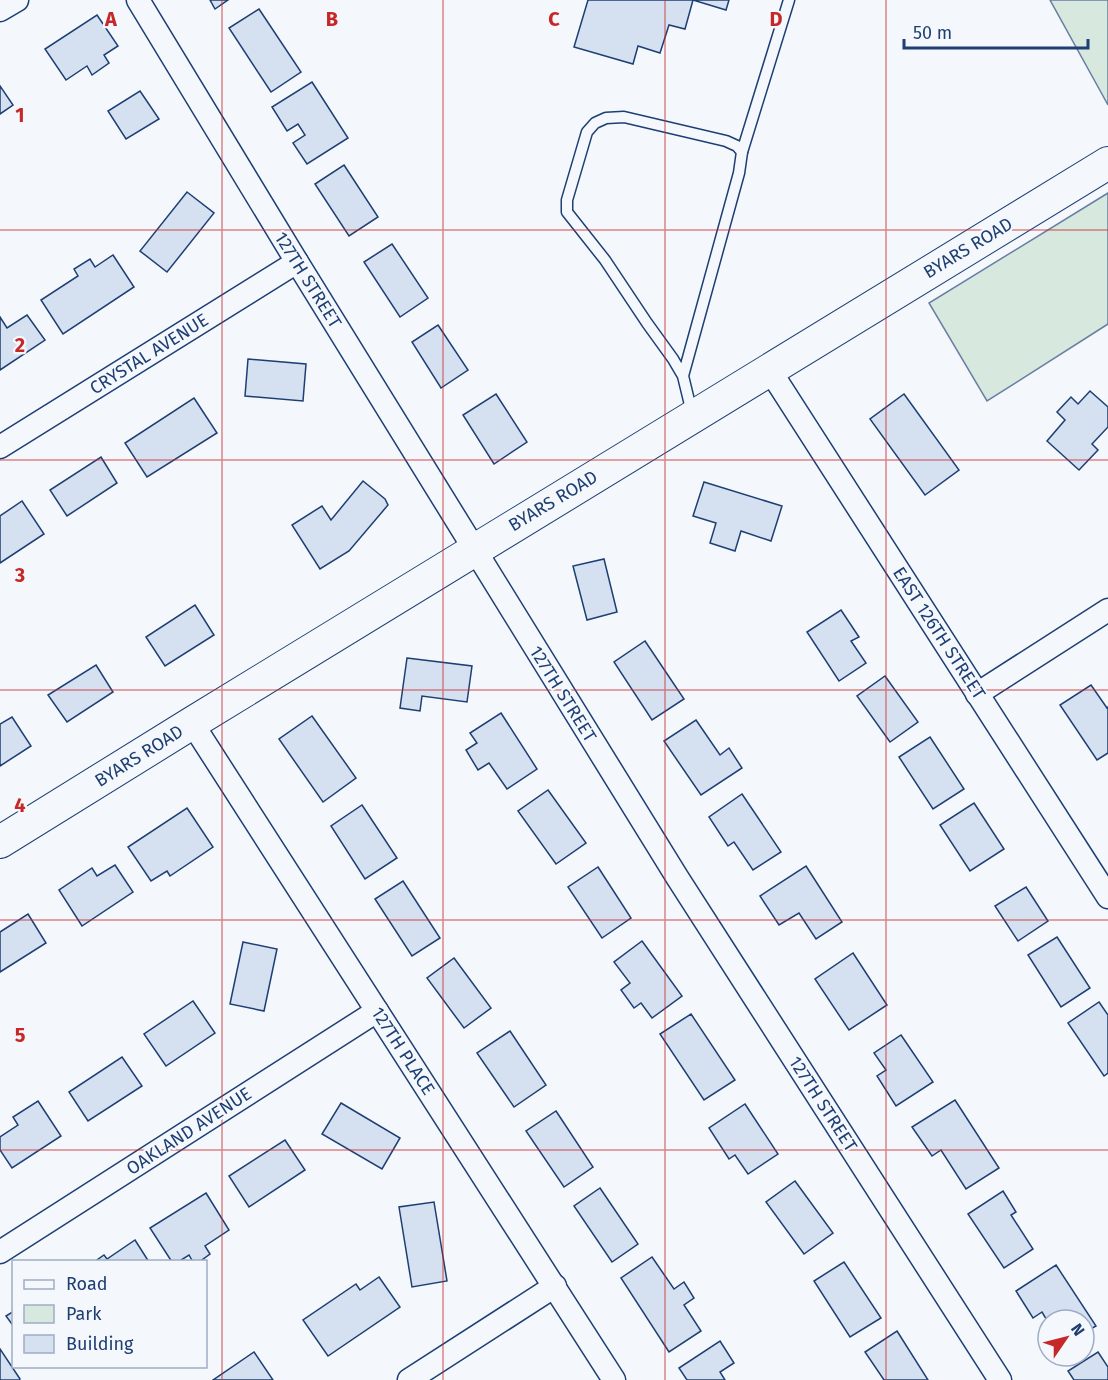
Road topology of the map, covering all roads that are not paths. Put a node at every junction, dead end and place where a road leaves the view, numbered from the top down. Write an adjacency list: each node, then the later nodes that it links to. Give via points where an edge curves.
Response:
1 (17, 0): 4 (street)
2 (138, 0): 7 (street, 127TH STREET)
3 (789, 0): 5 (lane)
4 (0, 10)
5 (742, 152): 9 (lane); 9 (lane, via 726,141 624,117 606,118 587,132 567,200 567,212 605,260)
6 (1108, 163): 8 (street, BYARS ROAD)
7 (297, 262): 11 (street, CRYSTAL AVENUE); 12 (street, 127TH STREET)
8 (769, 369): 10 (street, BYARS ROAD); 14 (street, EAST 126TH STREET)
9 (683, 376): 10 (lane)
10 (692, 416): 12 (street, BYARS ROAD)
11 (0, 447)
12 (474, 550): 15 (street, BYARS ROAD); 23 (street, 127TH STREET, via 677,877)
13 (1108, 610): 14 (street)
14 (977, 693): 17 (street, EAST 126TH STREET)
15 (192, 723): 16 (street, BYARS ROAD); 18 (street, 127TH PLACE)
16 (0, 842)
17 (1108, 897)
18 (377, 1011): 19 (street, OAKLAND AVENUE); 20 (street, 127TH PLACE)
19 (0, 1252)
20 (555, 1286): 21 (street); 22 (street, 127TH PLACE)
21 (409, 1380)
22 (614, 1380)
23 (1000, 1380)

